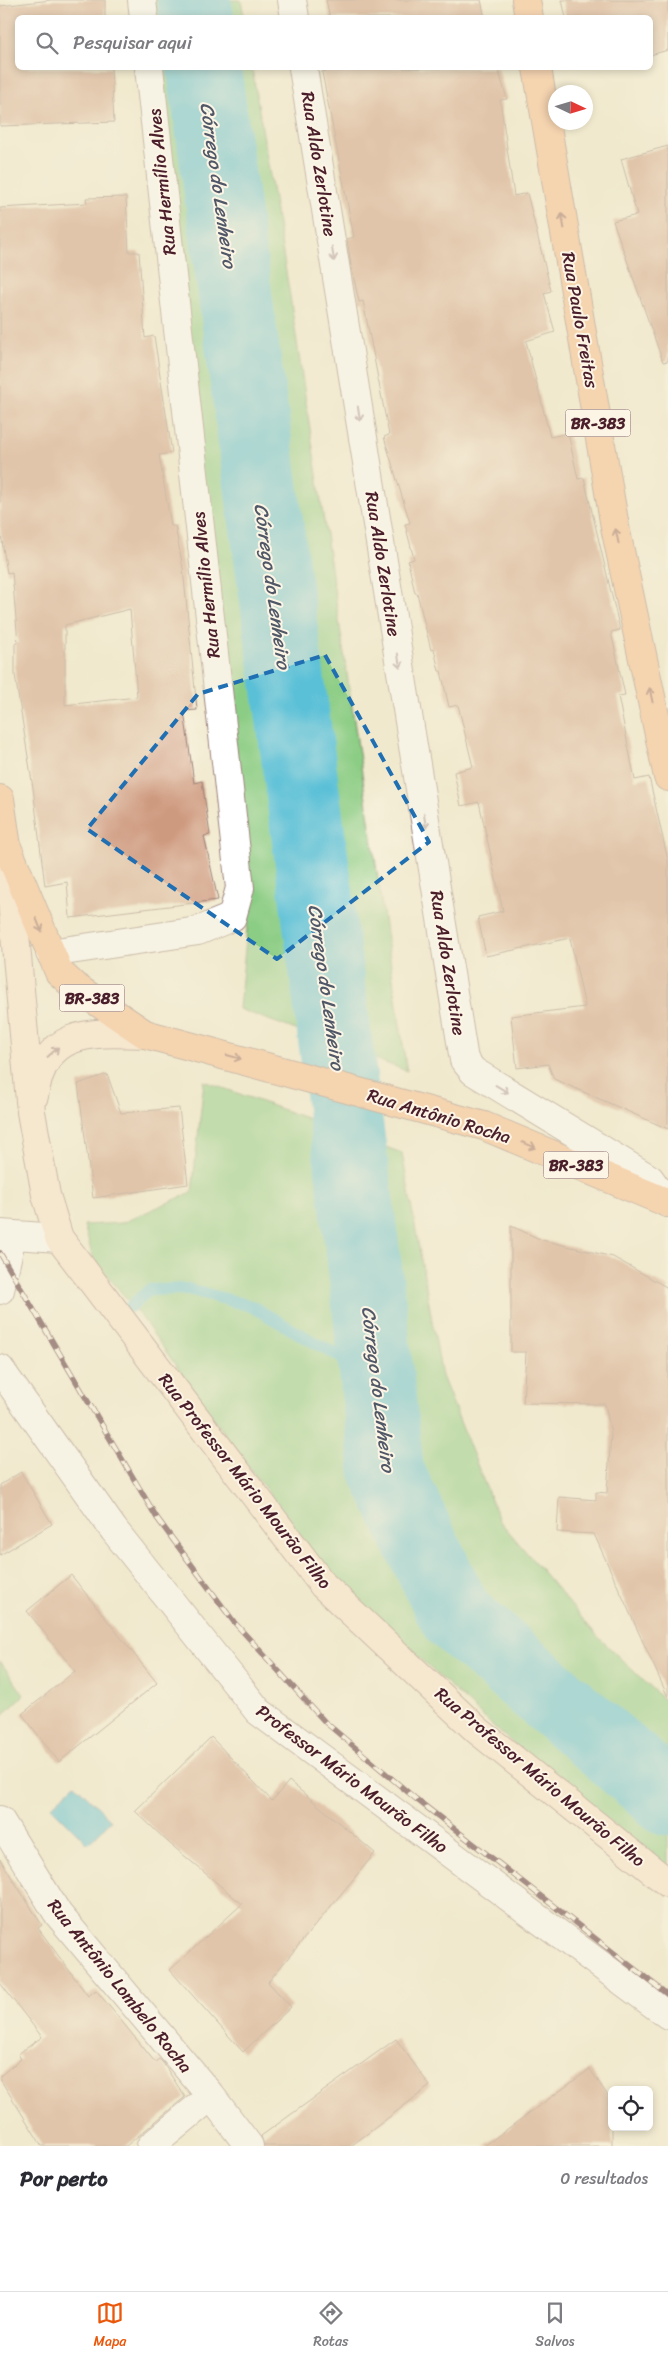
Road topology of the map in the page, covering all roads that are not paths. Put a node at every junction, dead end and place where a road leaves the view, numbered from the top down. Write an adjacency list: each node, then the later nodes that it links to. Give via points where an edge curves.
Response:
1 (142, 0): 4 (street)
2 (292, 0): 5 (street)
3 (526, 0): 6 (highway)
4 (144, 15)
5 (294, 15)
6 (528, 15)
7 (150, 70): 13 (street, Rua Hermílio Alves, via 240,888 232,917 198,930)
8 (303, 70): 16 (street, Rua Aldo Zerlotine, one-way to 16, via 464,1060 473,1071 650,1179)
9 (537, 70): 10 (highway, Rua Paulo Freitas / BR-383, one-way to 9, via 615,528)
10 (668, 777)
11 (0, 799): 12 (highway, Rua Antônio Rocha / BR-383)
12 (7, 847): 13 (highway, Rua Antônio Rocha / BR-383, one-way to 13); 15 (main road, Rua Antônio Rocha / BR-383)
13 (50, 953): 14 (highway, Rua Antônio Rocha / BR-383, via 59,972 74,986)
14 (145, 1034): 15 (main road, Rua Antônio Rocha / BR-383, one-way to 14, via 37,1078 48,1054 64,1043 105,1033); 16 (highway, Rua Antônio Rocha / BR-383, one-way to 16, via 484,1126)
15 (31, 1112): 18 (main road, Rua Professor Mário Mourão Filho, via 46,1195)
16 (668, 1203)
17 (6, 1234): 18 (street); 19 (street)
18 (59, 1238): 22 (main road, Rua Professor Mário Mourão Filho, via 323,1585 477,1730)
19 (0, 1290)
20 (0, 1369): 23 (street, Professor Mário Mourão Filho, via 114,1530 258,1711)
21 (1, 1822): 24 (street, Rua Antônio Lombelo Rocha, via 58,1914)
22 (668, 1883)
23 (668, 2015)
24 (211, 2096): 25 (street); 26 (street, Rua Antônio Lombelo Rocha)
25 (151, 2146)
26 (249, 2146)

